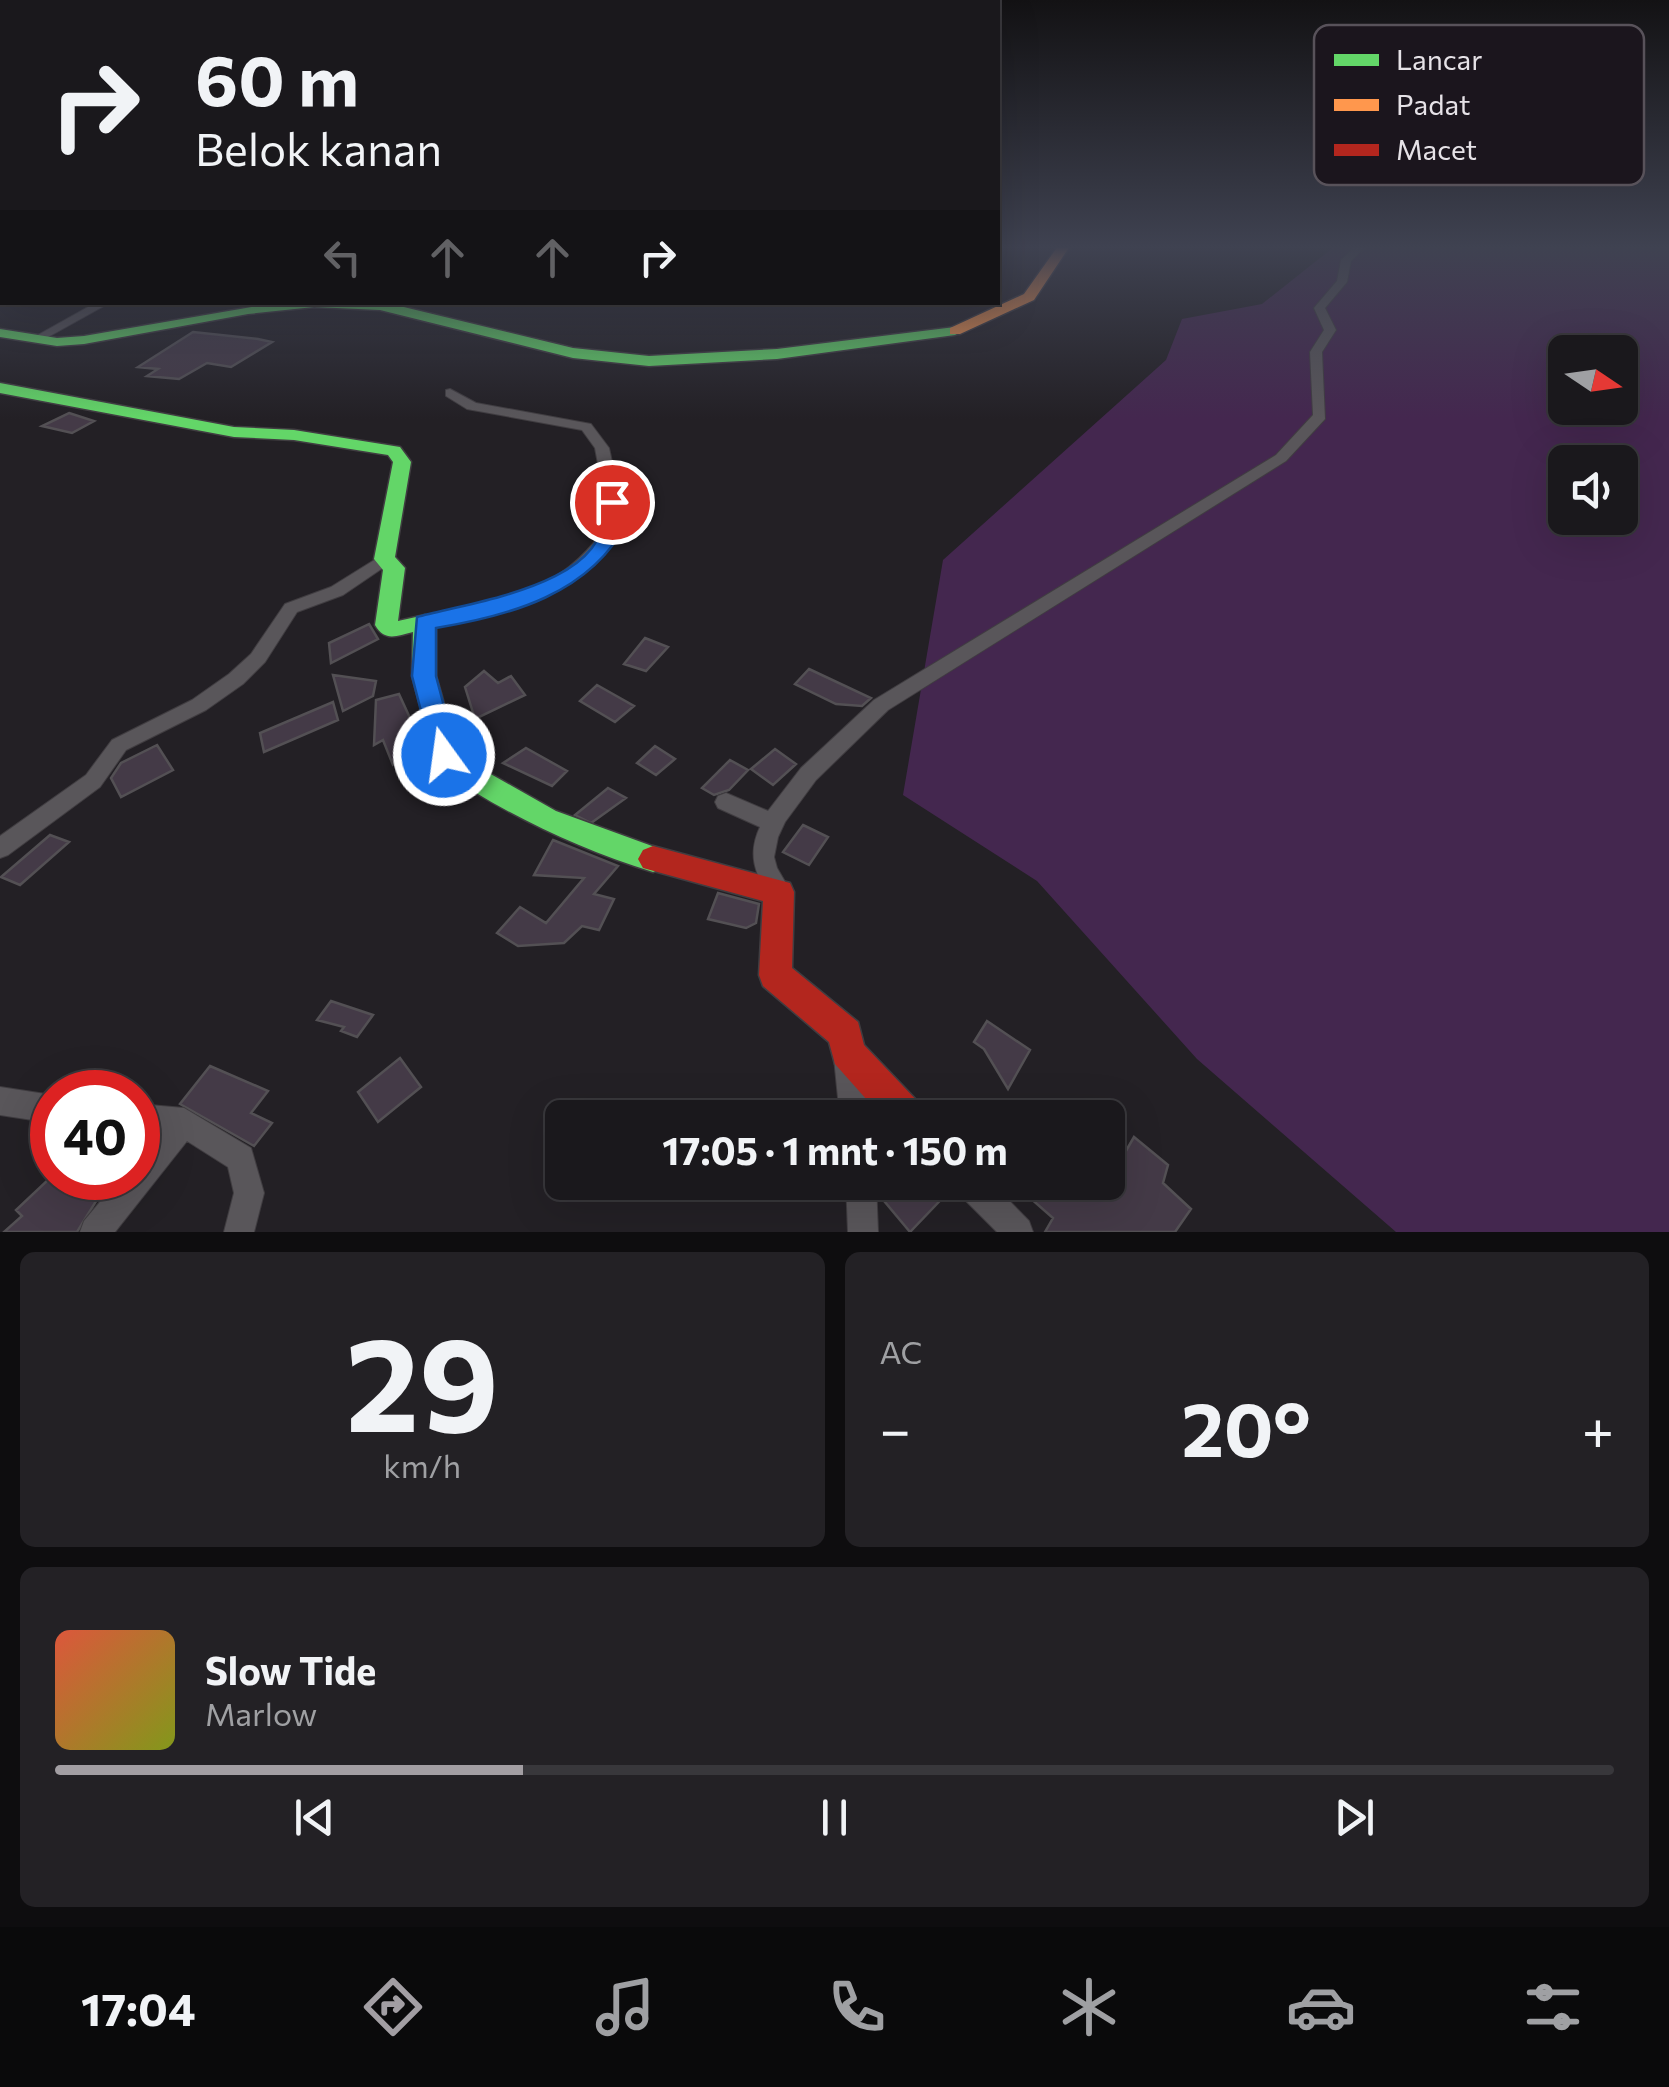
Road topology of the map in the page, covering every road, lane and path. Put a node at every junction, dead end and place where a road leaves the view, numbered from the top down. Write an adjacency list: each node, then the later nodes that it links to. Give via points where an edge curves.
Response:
1 (1015, 303): 5 (main road, via 946,333 745,358 604,358)
2 (1323, 303): 13 (street, via 1319,308 1330,330 1316,352 1320,416 1281,458 882,706 826,756)
3 (100, 305): 7 (street)
4 (308, 305): 7 (main road, via 84,340)
5 (371, 305)
6 (0, 333): 7 (main road)
7 (35, 340)
8 (3, 390): 10 (main road, via 234,432 386,448 402,462)
9 (450, 393): 11 (street, via 472,406 586,427 602,448 617,522 593,558 543,592)
10 (384, 559): 11 (main road, via 394,568 387,628); 14 (street, via 338,591 291,608 236,679 119,745 93,781)
11 (425, 622): 15 (main road, via 424,676 452,767 603,846)
12 (726, 802): 13 (street)
13 (774, 823): 15 (street, via 762,861)
14 (0, 848)
15 (779, 892): 16 (main road, via 775,975 846,1034)
16 (847, 1052): 17 (street); 18 (main road)
17 (852, 1100)
18 (891, 1100)
19 (0, 1101): 20 (street)
20 (30, 1106)
21 (160, 1120): 22 (street)
22 (184, 1122): 25 (street); 26 (street, via 241,1158 249,1194)
23 (862, 1200): 27 (street)
24 (987, 1200): 28 (street)
25 (95, 1232)
26 (239, 1232)
27 (863, 1232)
28 (1018, 1232)

